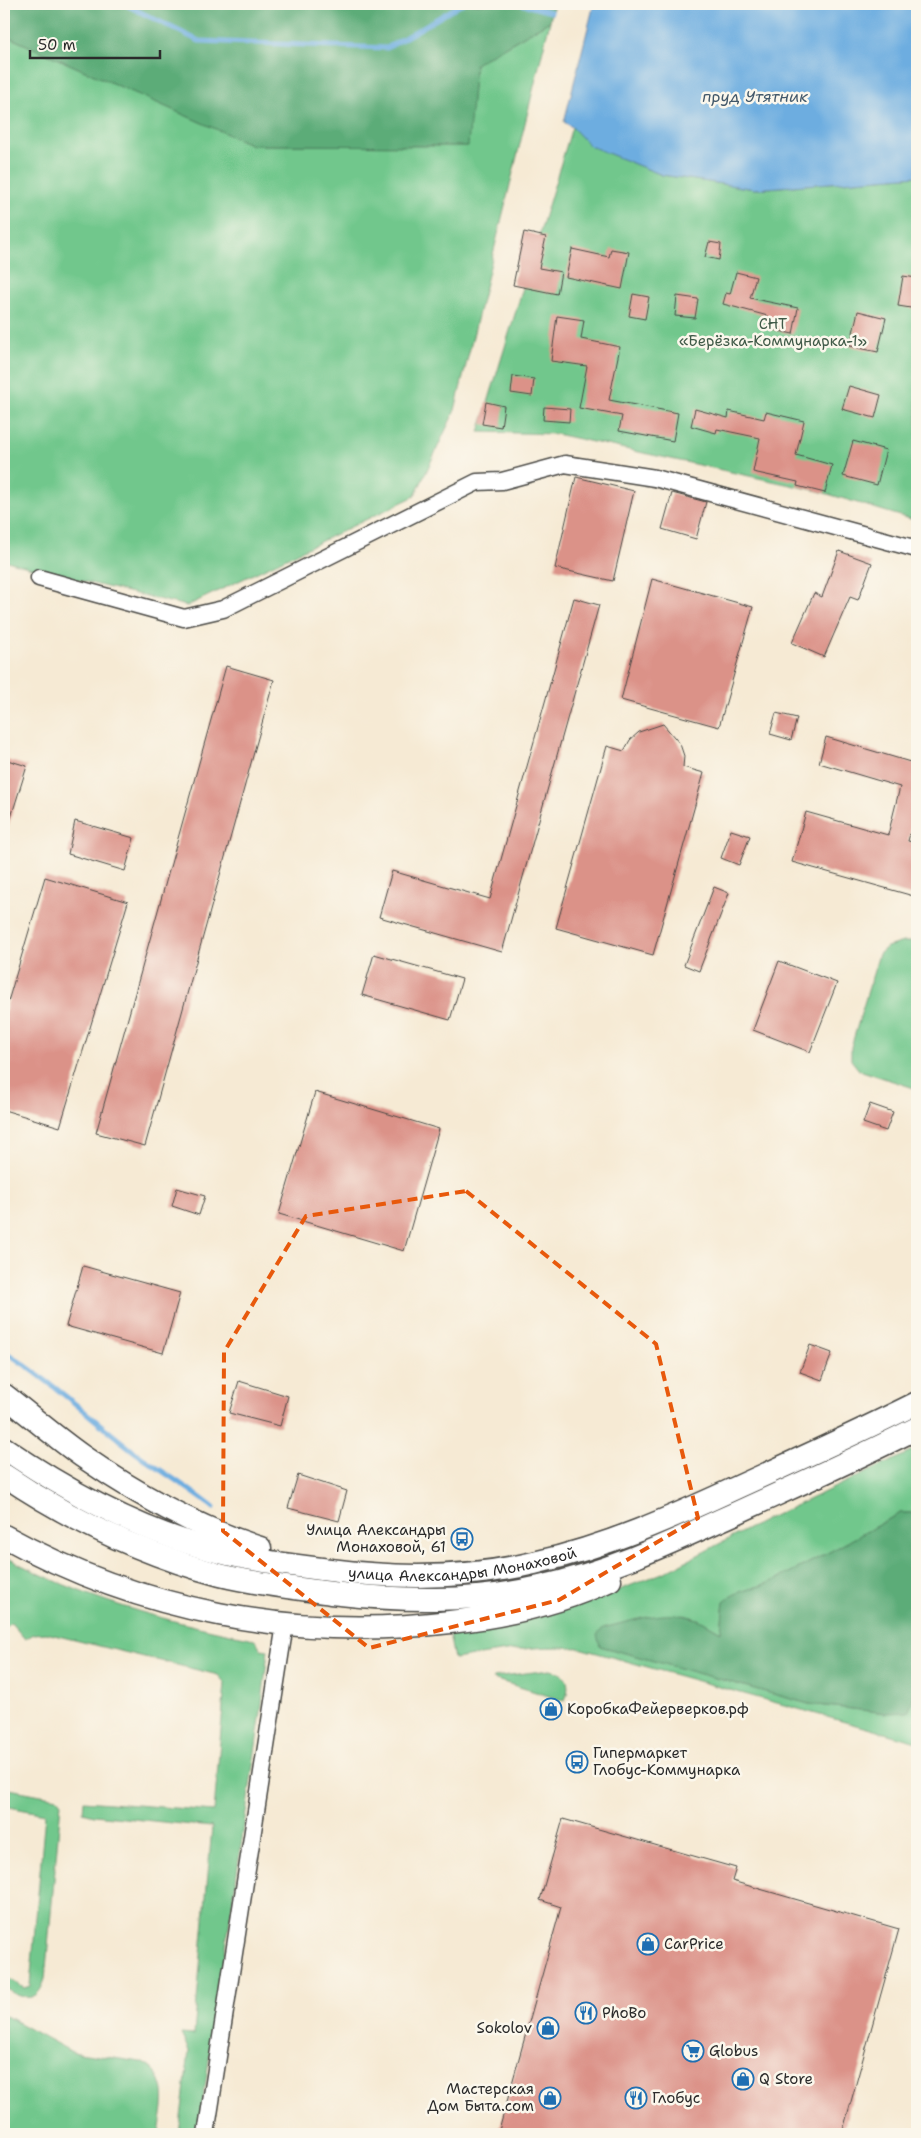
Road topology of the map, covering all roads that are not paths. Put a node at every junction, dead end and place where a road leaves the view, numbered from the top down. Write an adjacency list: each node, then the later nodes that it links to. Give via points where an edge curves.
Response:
1 (917, 549): 2 (street, via 655,478 565,464 502,481 477,482 223,609 184,618)
2 (38, 578)
3 (4, 1395): 10 (main road, via 81,1455 179,1516 244,1543)
4 (917, 1403): 10 (main road, улица Александры Монаховой, via 675,1516 570,1554 448,1576 374,1576)
5 (917, 1428): 9 (main road, улица Александры Монаховой)
6 (4, 1448): 10 (main road, улица Александры Монаховой, via 116,1514 176,1538 226,1553)
7 (4, 1475): 9 (main road, улица Александры Монаховой, via 107,1534 168,1559 274,1586 373,1598 456,1599 539,1588 634,1559)
8 (4, 1536): 11 (main road, via 70,1570 133,1593 205,1612)
9 (681, 1539): 11 (main road, via 630,1570 581,1594 518,1612 402,1628)
10 (328, 1570)
11 (285, 1624): 12 (street)
12 (206, 2134)

